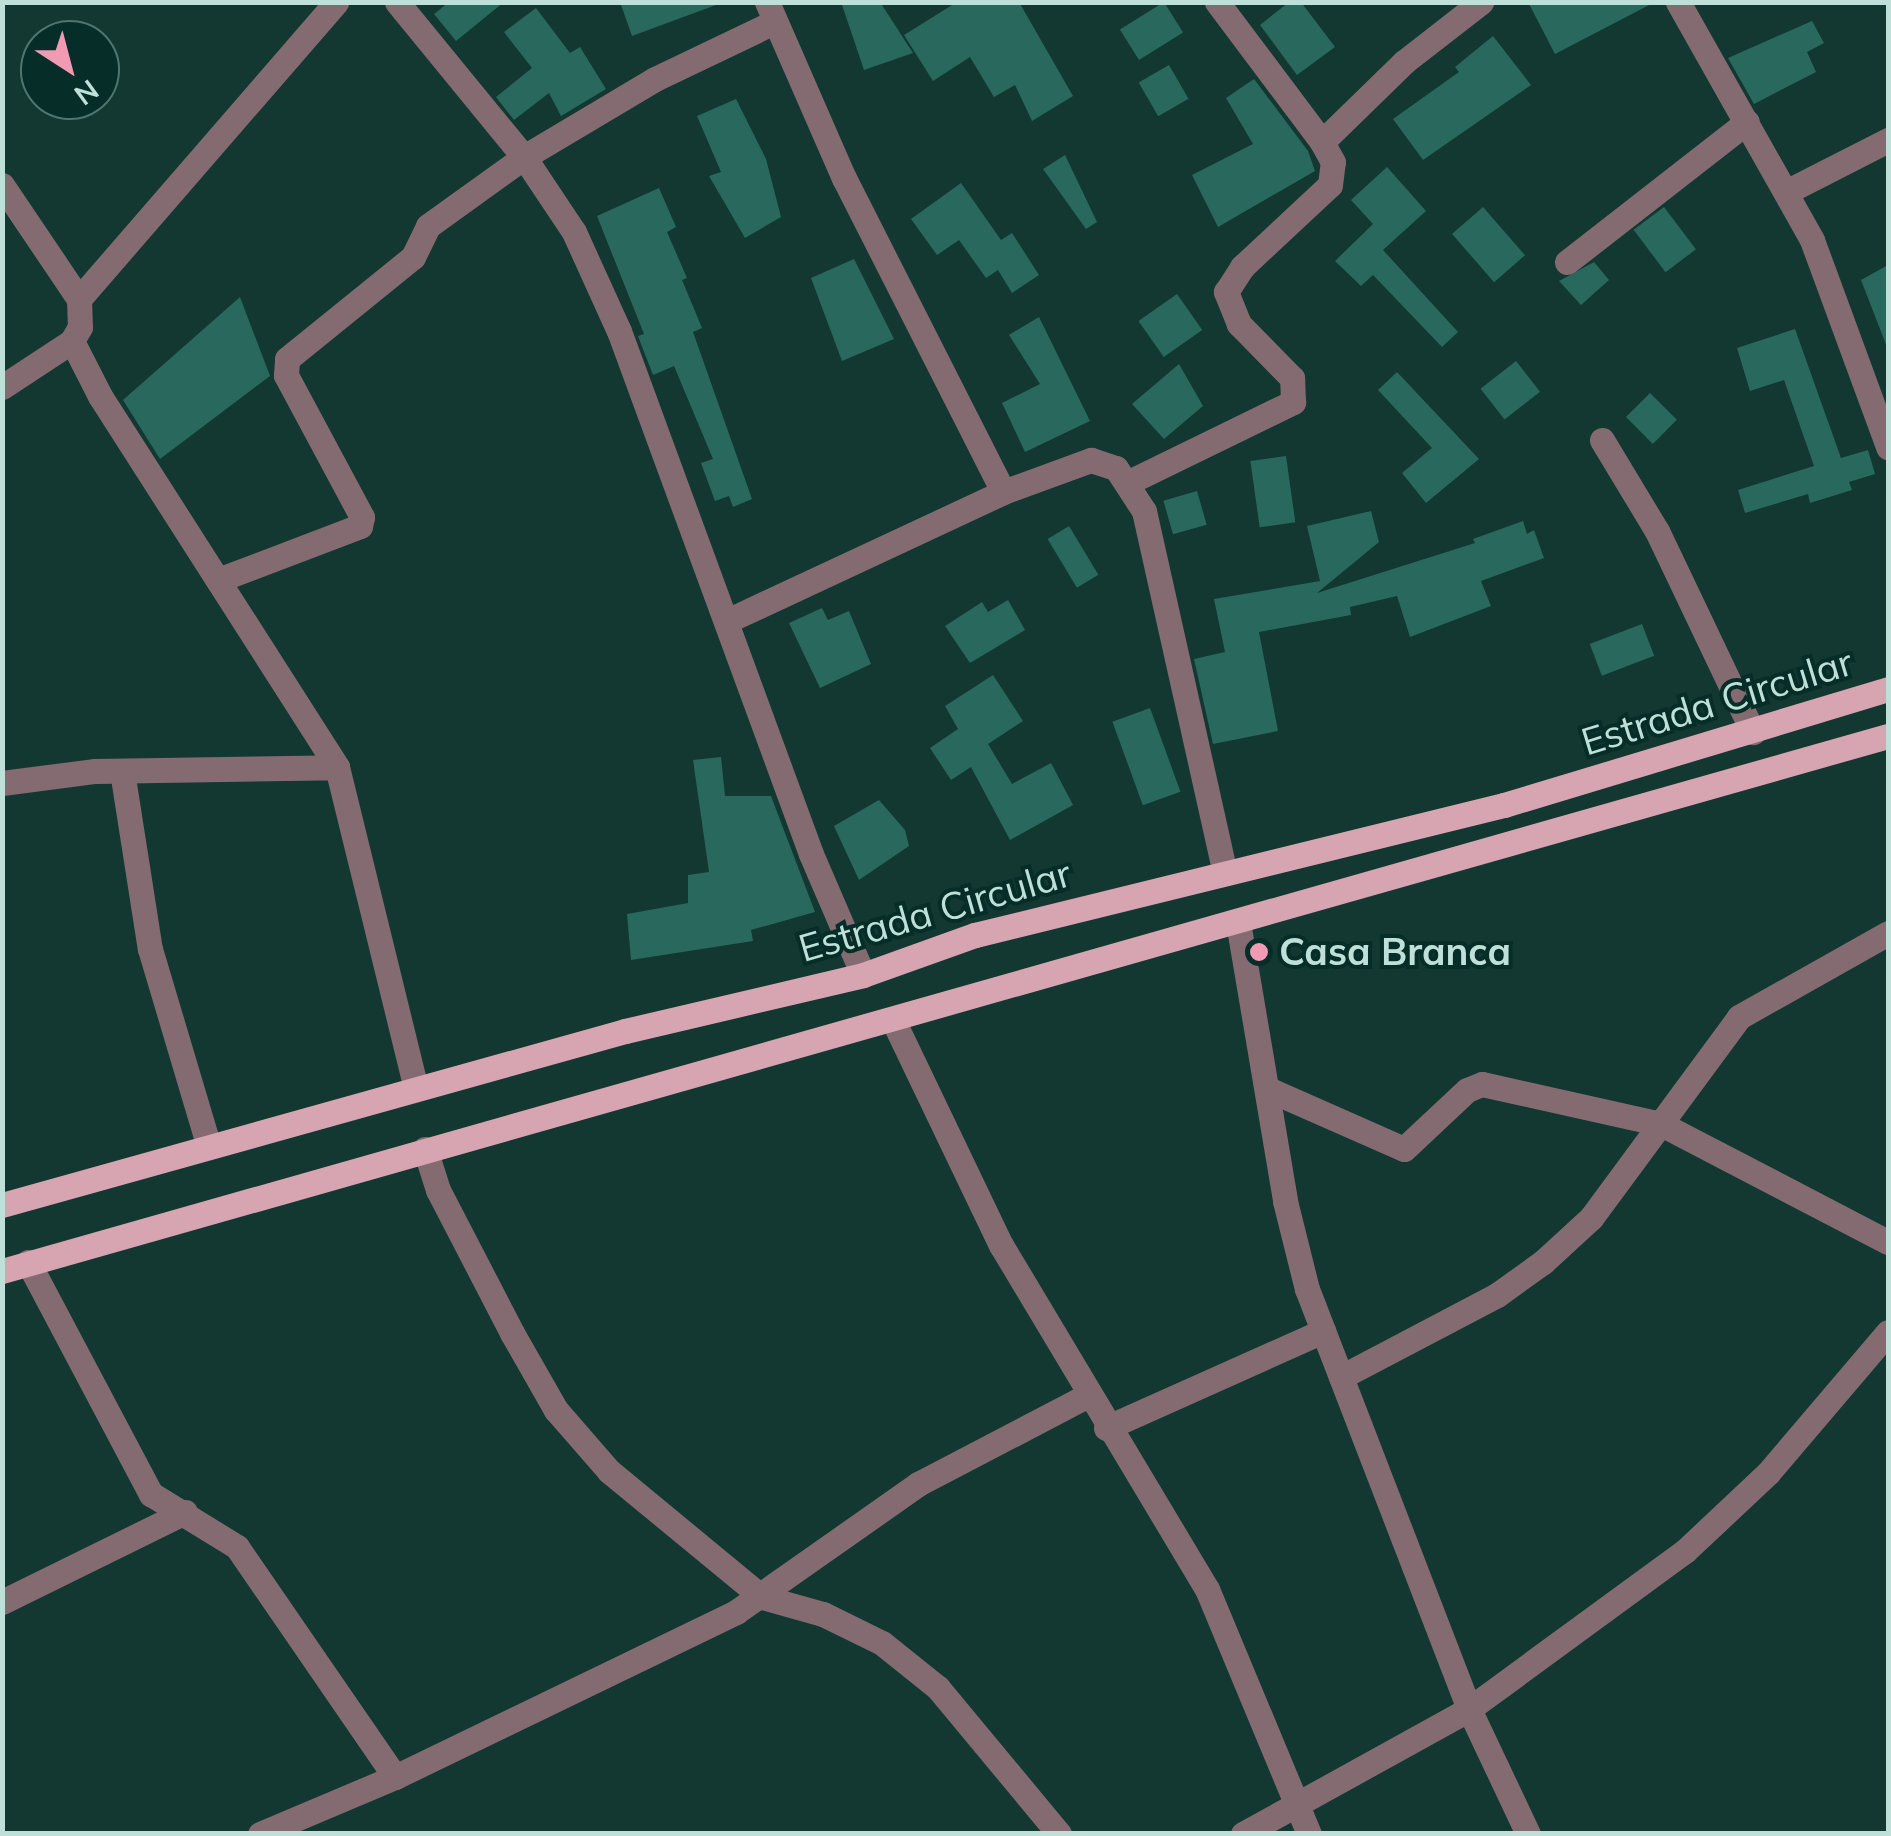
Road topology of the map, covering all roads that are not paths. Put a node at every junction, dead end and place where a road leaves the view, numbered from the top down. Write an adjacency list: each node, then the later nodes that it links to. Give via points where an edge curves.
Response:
1 (336, 2): 14 (street)
2 (396, 2): 10 (street)
3 (1217, 2): 9 (street)
4 (1481, 2): 9 (street, via 1404,62)
5 (1678, 2): 7 (street)
6 (770, 13): 10 (street); 20 (street)
7 (1747, 122): 12 (street); 13 (street)
8 (1888, 140): 12 (street)
9 (1322, 142): 19 (street, via 1332,162 1330,186 1242,267 1226,292 1240,324 1292,378 1293,402)
10 (524, 157): 21 (street, via 428,226 413,257 287,359 286,376 362,516 360,526); 22 (street, via 574,232 619,330)
11 (2, 185): 14 (street)
12 (1788, 191): 18 (street)
13 (1567, 262)
14 (79, 299): 15 (street, via 80,326)
15 (72, 341): 16 (street); 21 (street)
16 (2, 387)
17 (1602, 440): 24 (street, via 1658,532)
18 (1888, 447)
19 (1127, 483): 20 (street, via 1116,468 1090,460); 29 (street, via 1144,511)
20 (1003, 492): 22 (street)
21 (218, 580): 26 (street)
22 (729, 620): 32 (street, via 811,854)
23 (1888, 689): 24 (main road, Estrada Circular)
24 (1753, 732): 29 (main road, Estrada Circular, via 1504,805)
25 (1888, 736): 30 (main road)
26 (337, 767): 27 (street); 34 (street)
27 (122, 771): 28 (street); 37 (street, via 150,949)
28 (2, 782)
29 (1224, 870): 32 (main road, Estrada Circular, via 975,935)
30 (1238, 922): 33 (main road); 35 (street)
31 (1888, 933): 36 (street, via 1753,1005)
32 (863, 975): 34 (main road, Estrada Circular)
33 (893, 1020): 38 (main road); 46 (street, via 939,1124)
34 (416, 1088): 37 (main road, Estrada Circular)
35 (1270, 1090): 36 (street, via 1404,1148 1482,1084); 43 (street, via 1285,1201)
36 (1661, 1124): 40 (street); 45 (street, via 1591,1218 1542,1262 1497,1294)
37 (208, 1144): 39 (main road, Estrada Circular)
38 (424, 1149): 41 (main road); 49 (street, via 471,1258 556,1410 609,1471)
39 (2, 1205)
40 (1888, 1242)
41 (28, 1262): 42 (main road); 48 (street, via 139,1475 151,1494)
42 (2, 1271)
43 (1323, 1331): 45 (street); 47 (street)
44 (1888, 1332): 51 (street, via 1768,1473 1685,1551)
45 (1341, 1376): 51 (street)
46 (1086, 1396): 47 (street); 49 (street, via 918,1484)
47 (1106, 1428): 53 (street, via 1207,1589)
48 (185, 1512): 50 (street); 52 (street, via 237,1547)
49 (762, 1597): 52 (street); 56 (street, via 823,1614 882,1643 938,1688)
50 (2, 1602)
51 (1469, 1708): 53 (street); 59 (street)
52 (395, 1777): 54 (street)
53 (1301, 1802): 57 (street); 58 (street)
54 (305, 1825): 55 (street)
55 (260, 1834)
56 (1059, 1834)
57 (1242, 1834)
58 (1309, 1834)
59 (1528, 1834)

